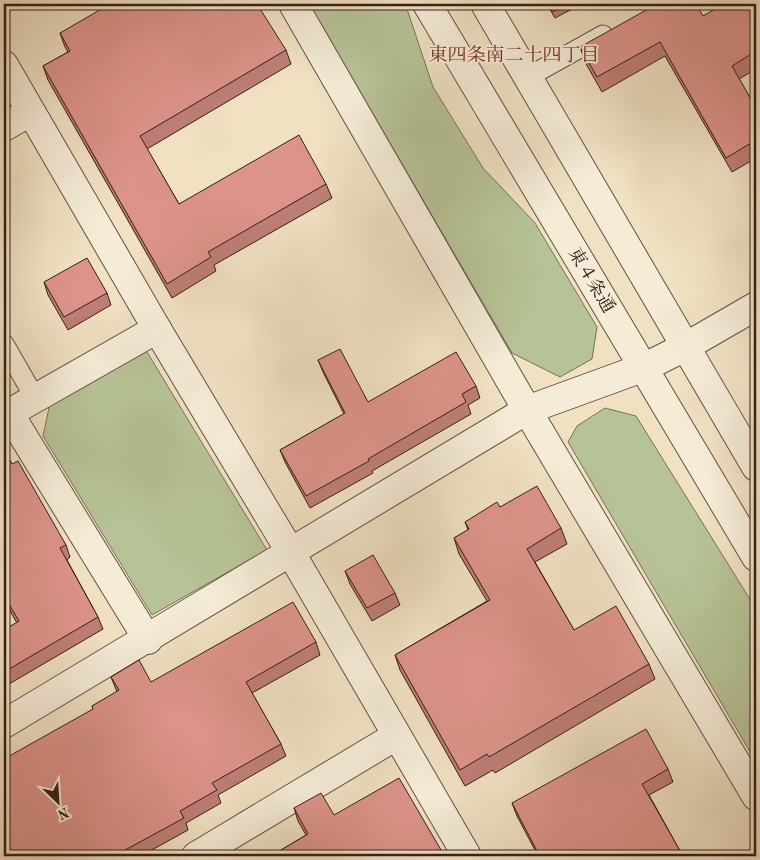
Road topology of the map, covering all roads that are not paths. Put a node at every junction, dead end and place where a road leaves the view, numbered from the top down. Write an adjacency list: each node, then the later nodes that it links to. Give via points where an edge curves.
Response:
1 (293, 4): 15 (street)
2 (427, 4): 13 (street, 東４条通)
3 (485, 4): 6 (street)
4 (615, 28): 6 (lane)
5 (4, 66): 7 (street)
6 (528, 77): 12 (street)
7 (30, 112): 8 (street); 10 (street)
8 (4, 127)
9 (756, 306): 12 (street)
10 (157, 329): 14 (street); 18 (street)
11 (4, 344): 14 (lane)
12 (685, 347): 13 (street); 17 (street)
13 (645, 368): 15 (street); 19 (street, 東４条通)
14 (35, 398): 16 (street)
15 (528, 410): 18 (street); 23 (street)
16 (6, 414): 20 (street)
17 (756, 467)
18 (291, 553): 20 (street); 22 (street)
19 (756, 557)
20 (148, 640): 21 (street)
21 (4, 724)
22 (396, 736): 24 (street); 25 (street)
23 (756, 796)
24 (196, 856)
25 (467, 856)

